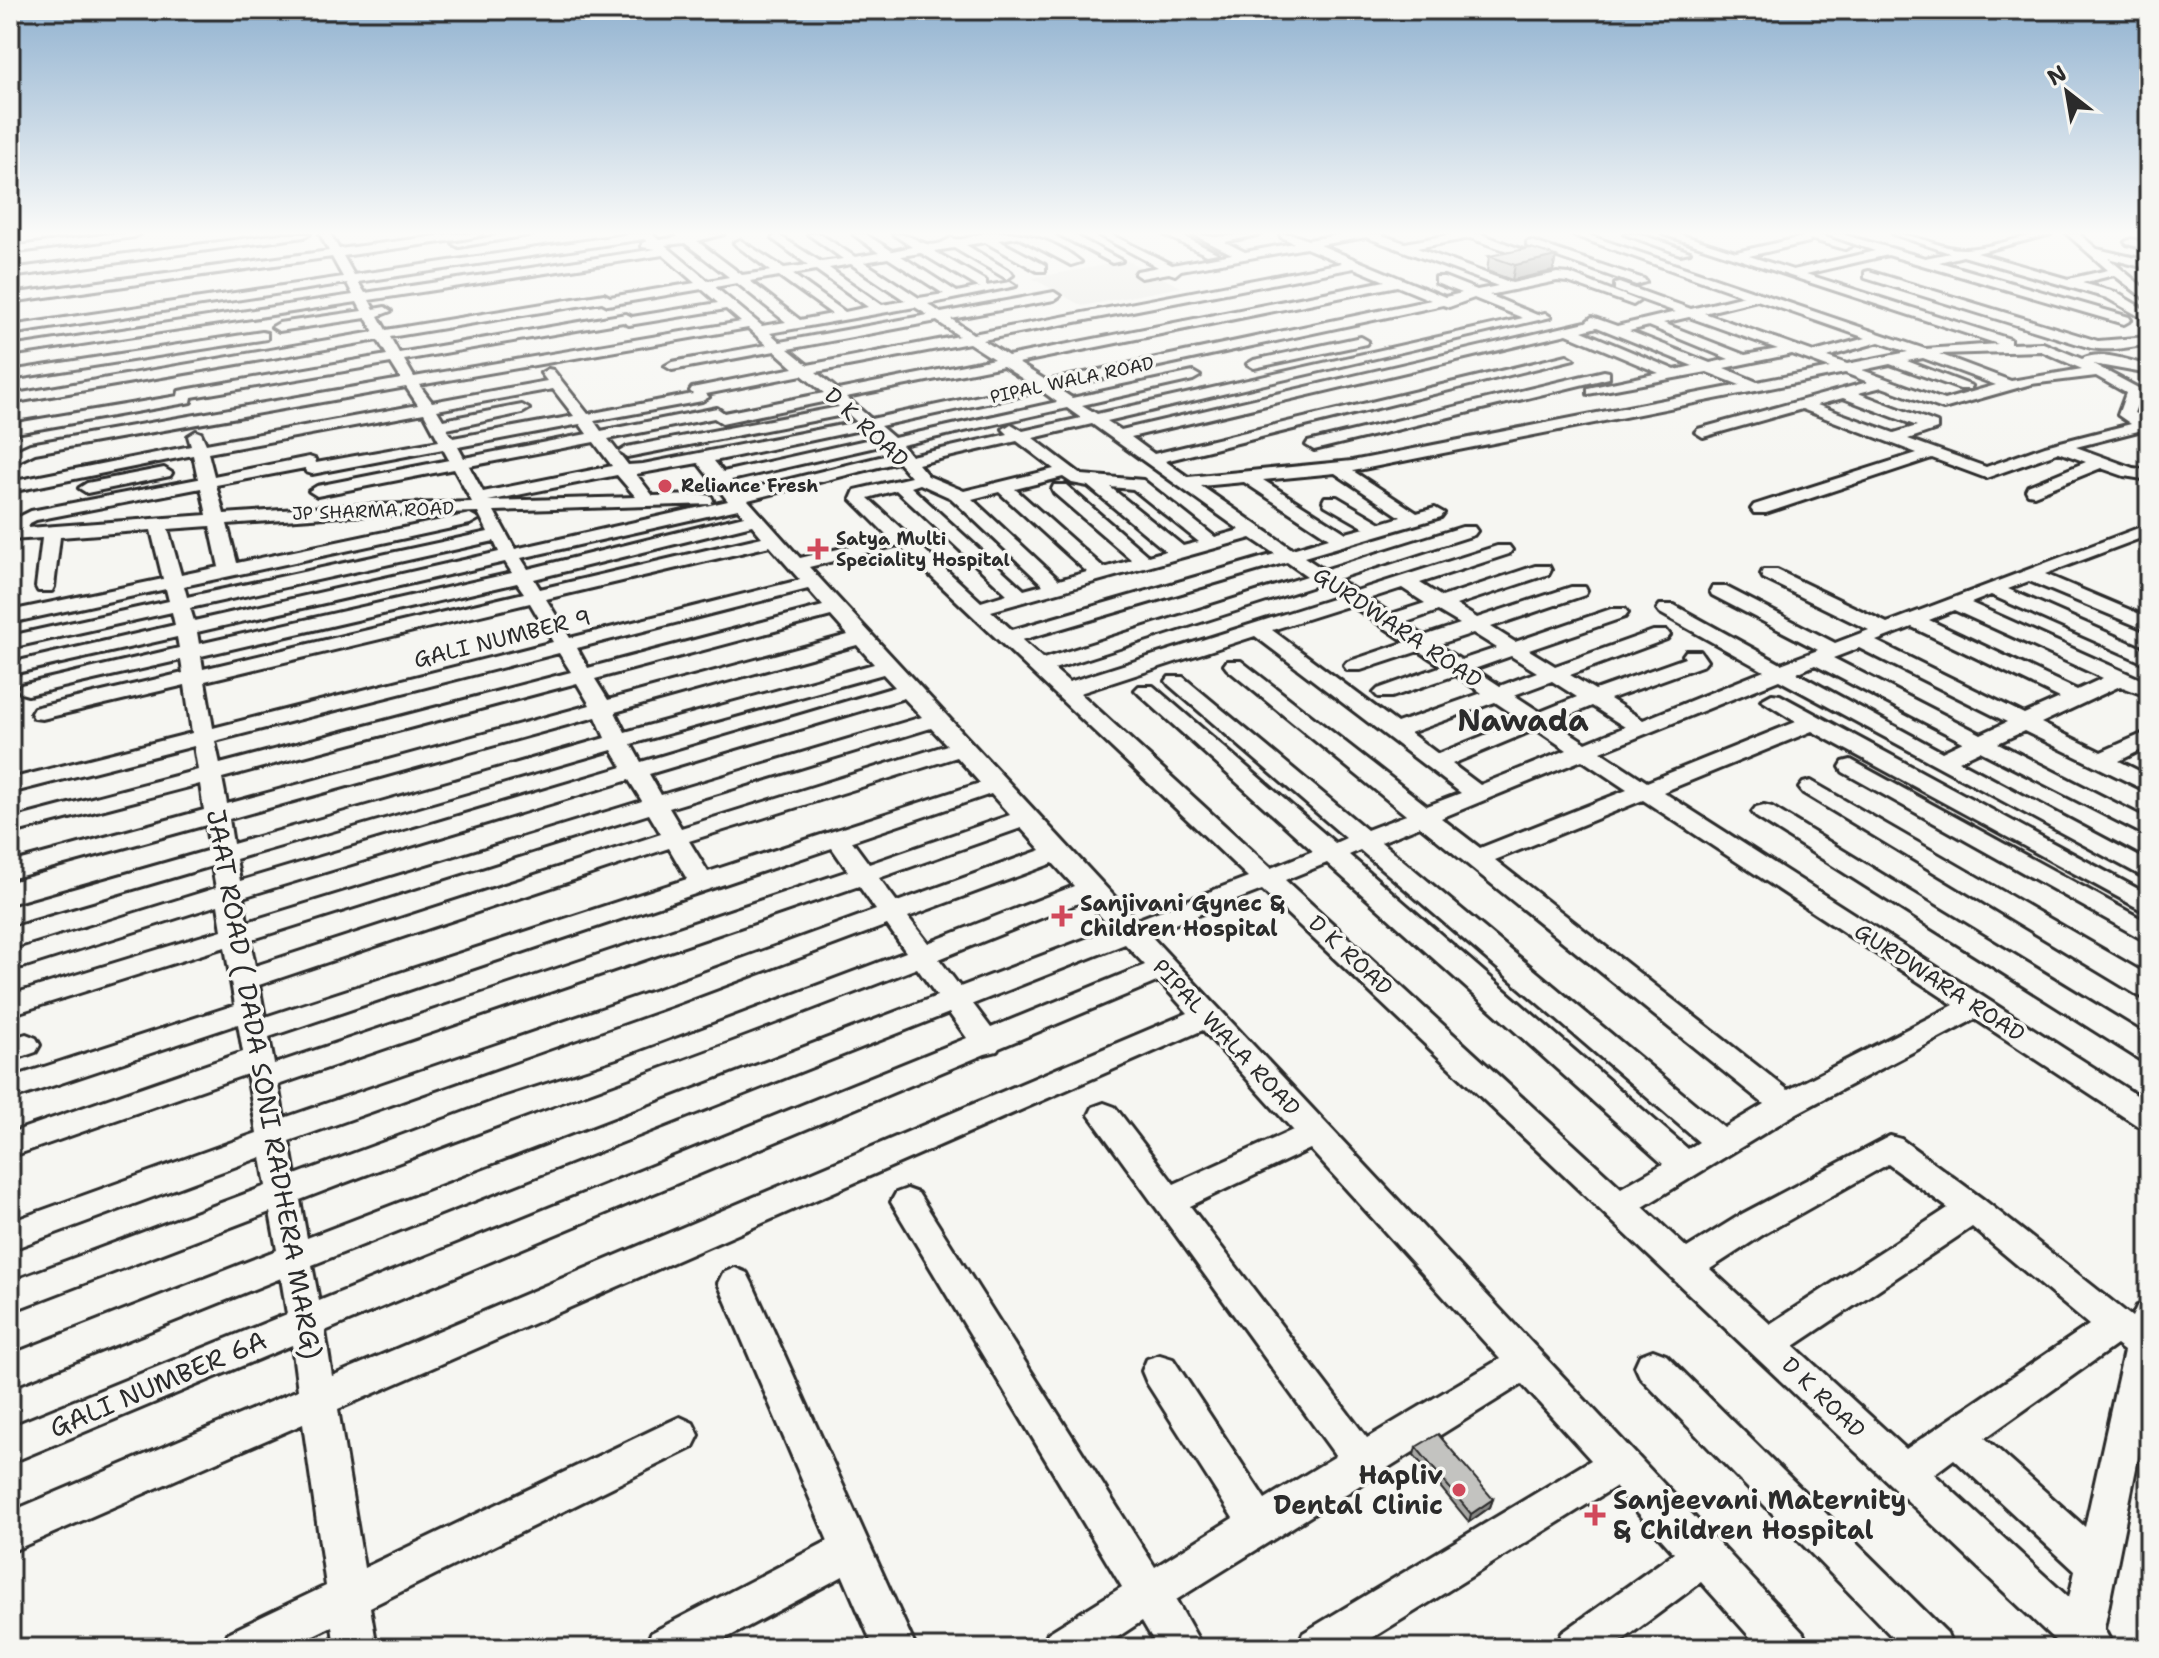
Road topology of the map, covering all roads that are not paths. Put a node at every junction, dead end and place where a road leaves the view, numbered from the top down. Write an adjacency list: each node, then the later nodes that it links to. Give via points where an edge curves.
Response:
1 (163, 311): 44 (street)
2 (350, 311): 44 (street)
3 (350, 311): 44 (street)
4 (367, 311): 58 (street)
5 (368, 311): 80 (street)
6 (369, 311): 131 (street); 131 (street); 131 (street); 131 (street); 136 (street)
7 (370, 311): 109 (street)
8 (371, 311): 67 (street)
9 (371, 311): 67 (street)
10 (371, 311): 67 (street)
11 (388, 311): 45 (street)
12 (618, 311): 45 (street)
13 (635, 311): 45 (street)
14 (667, 311): 45 (street)
15 (734, 311): 124 (street)
16 (782, 311): 54 (street)
17 (836, 311): 46 (street)
18 (867, 311): 46 (street)
19 (915, 311): 124 (street)
20 (930, 311): 49 (street, GURDWARA ROAD)
21 (970, 311): 49 (street)
22 (1036, 311): 59 (street)
23 (1106, 311): 68 (street)
24 (1177, 311): 81 (street)
25 (1252, 311): 92 (street)
26 (1424, 311): 47 (street, PIPAL WALA ROAD)
27 (1524, 311): 57 (street, via 1540,318)
28 (1635, 311): 53 (street, PIPAL WALA ROAD)
29 (1726, 311): 77 (street)
30 (1757, 311): 77 (street)
31 (1803, 311): 69 (street)
32 (1844, 311): 85 (street)
33 (1865, 311): 83 (street)
34 (1912, 311): 50 (street)
35 (1957, 311): 50 (street)
36 (1959, 311): 70 (street)
37 (1993, 311): 75 (street, via 2096,345 2121,346)
38 (2026, 311): 75 (street)
39 (2058, 311): 55 (street)
40 (2094, 311): 51 (street)
41 (1689, 312): 43 (street); 82 (street)
42 (1476, 314): 57 (street)
43 (1666, 314): 53 (street); 87 (street)
44 (164, 315): 60 (street); 65 (street); 71 (street); 84 (street); 95 (street); 105 (street); 131 (street)
45 (623, 316): 67 (street); 67 (street); 67 (street); 98 (street); 109 (street); 124 (street)
46 (843, 316): 54 (street)
47 (1377, 316): 56 (street, PIPAL WALA ROAD); 76 (street)
48 (2148, 316): 51 (street)
49 (939, 317): 59 (street, GURDWARA ROAD); 124 (street)
50 (1932, 318): 79 (street)
51 (2124, 320): 55 (street)
52 (1436, 322): 64 (street)
53 (1648, 322): 63 (street); 93 (street, PIPAL WALA ROAD)
54 (797, 324): 124 (street)
55 (2102, 325): 74 (street)
56 (1330, 326): 72 (street); 114 (street, PIPAL WALA ROAD)
57 (1504, 326): 64 (street)
58 (279, 327)
59 (954, 327): 68 (street, GURDWARA ROAD); 124 (street)
60 (24, 328): 61 (street); 71 (street)
61 (10, 330)
62 (1568, 330): 63 (street, via 1595,322); 66 (street); 106 (street)
63 (1616, 330): 101 (street)
64 (1466, 334): 76 (street); 78 (street)
65 (262, 336)
66 (1543, 336): 73 (street); 88 (street)
67 (518, 337): 109 (street)
68 (970, 337): 81 (street, GURDWARA ROAD); 124 (street)
69 (1880, 338): 77 (street); 85 (street)
70 (2045, 338)
71 (10, 339)
72 (1361, 341): 86 (street); 96 (street)
73 (1524, 341): 78 (street); 90 (street)
74 (2145, 341): 75 (street)
75 (2116, 342)
76 (1441, 344): 86 (street)
77 (1838, 345): 89 (street); 97 (street)
78 (1500, 346): 99 (street)
79 (2021, 347): 83 (street); 94 (street, via 2043,347)
80 (240, 349)
81 (987, 349): 92 (street, GURDWARA ROAD); 124 (street)
82 (1797, 349): 87 (street); 89 (street)
83 (1978, 349): 85 (street)
84 (10, 351)
85 (1933, 352): 91 (street); 113 (street)
86 (1385, 353): 99 (street); 134 (street)
87 (1776, 354): 93 (street)
88 (1587, 355)
89 (1816, 356): 102 (street)
90 (1567, 359): 100 (street); 115 (street)
91 (1891, 360): 97 (street); 120 (street)
92 (1006, 361): 114 (street, GURDWARA ROAD); 124 (street)
93 (1747, 361): 101 (street)
94 (2075, 361): 103 (street, via 2104,359); 104 (street)
95 (10, 363)
96 (1254, 364)
97 (1868, 364): 102 (street)
98 (672, 366): 108 (street); 124 (street)
99 (1415, 366): 115 (street); 140 (street)
100 (1602, 368): 110 (street); 112 (street); 125 (street)
101 (1716, 368): 106 (street); 116 (street)
102 (1847, 368): 111 (street); 116 (street)
103 (2149, 370)
104 (2099, 372): 113 (street); 135 (street, via 2133,391 2125,413)
105 (10, 375)
106 (1675, 375): 110 (street)
107 (1193, 376): 126 (street)
108 (684, 378): 124 (street); 132 (street)
109 (552, 379): 128 (street)
110 (1645, 380): 112 (street)
111 (1883, 382): 120 (street, via 1943,405); 121 (street)
112 (1623, 384): 117 (street)
113 (2009, 385): 120 (street)
114 (1043, 386): 123 (street, PIPAL WALA ROAD); 126 (street, GURDWARA ROAD)
115 (1459, 386): 125 (street); 147 (street)
116 (1757, 386): 127 (street); 137 (street)
117 (1593, 391)
118 (139, 392): 130 (street)
119 (772, 392): 124 (street)
120 (1985, 393)
121 (1846, 394): 127 (street); 142 (street, via 1932,426)
122 (741, 399): 132 (street)
123 (969, 401): 124 (street, PIPAL WALA ROAD); 133 (street)
124 (838, 402): 132 (street); 132 (street, PIPAL WALA ROAD); 132 (street); 133 (street); 141 (street); 162 (street); 163 (street); 163 (street); 178 (street, D K ROAD, via 858,498); 202 (street)
125 (1495, 402): 137 (street); 144 (street)
126 (1069, 403): 133 (street); 134 (street, GURDWARA ROAD)
127 (1805, 405): 138 (street); 142 (street)
128 (580, 407): 132 (street); 139 (street); 143 (street)
129 (522, 409): 136 (street)
130 (16, 413): 131 (street); 131 (street); 160 (street)
131 (190, 416): 143 (street, via 307,459); 160 (street); 160 (street); 160 (street, via 30,449); 169 (street)
132 (721, 417): 139 (street); 148 (street); 163 (street, PIPAL WALA ROAD)
133 (998, 419): 141 (street)
134 (1094, 419): 140 (street, GURDWARA ROAD); 141 (street)
135 (2147, 425): 145 (street)
136 (437, 426): 143 (street)
137 (1548, 427): 151 (street)
138 (1703, 432)
139 (597, 435): 148 (street); 149 (street)
140 (1118, 435): 147 (street, GURDWARA ROAD)
141 (1020, 436): 152 (street)
142 (1894, 438): 146 (street)
143 (447, 443): 149 (street)
144 (1314, 445)
145 (2063, 448): 146 (street, via 1986,473); 150 (street)
146 (1932, 453): 167 (street)
147 (1152, 459): 156 (street, GURDWARA ROAD)
148 (625, 460): 163 (street); 165 (street); 166 (street)
149 (459, 462): 161 (street); 166 (street)
150 (2100, 462): 153 (street); 159 (street)
151 (1337, 467): 154 (street); 170 (street)
152 (1066, 471): 155 (street); 157 (street)
153 (2149, 475)
154 (1246, 476): 156 (street); 179 (street)
155 (1094, 482): 180 (street, via 1137,484); 182 (street)
156 (1183, 483): 176 (street, GURDWARA ROAD)
157 (1002, 486): 162 (street); 190 (street)
158 (1060, 489): 185 (street)
159 (2034, 490)
160 (15, 491): 174 (street, JP SHARMA ROAD)
161 (317, 491)
162 (960, 497): 197 (street)
163 (737, 499): 165 (street, JP SHARMA ROAD); 183 (street); 188 (street, PIPAL WALA ROAD); 192 (street); 201 (street)
164 (1331, 501): 172 (street)
165 (649, 502): 166 (street, JP SHARMA ROAD)
166 (484, 507): 169 (street, JP SHARMA ROAD); 177 (street); 186 (street)
167 (1760, 509)
168 (1435, 513): 170 (street)
169 (219, 519): 171 (street, JP SHARMA ROAD); 186 (street)
170 (1415, 519): 172 (street)
171 (158, 524): 174 (street, JP SHARMA ROAD); 194 (street, JAAT ROAD ( DADA SONI RADHERA MARG))
172 (1379, 529): 179 (street)
173 (2149, 529): 191 (street)
174 (52, 531): 196 (street)
175 (1468, 531): 193 (street)
176 (1254, 532): 180 (street); 184 (street, GURDWARA ROAD)
177 (499, 535): 183 (street); 206 (street)
178 (903, 539): 188 (street, GALI NUMBER 9); 207 (street, D K ROAD)
179 (1344, 540): 184 (street)
180 (1213, 544): 182 (street)
181 (1503, 550): 195 (street)
182 (1180, 553): 185 (street)
183 (510, 555): 192 (street); 217 (street)
184 (1290, 555): 193 (street, GURDWARA ROAD); 220 (street)
185 (1145, 562): 190 (street)
186 (229, 569): 194 (street)
187 (1542, 570): 204 (street)
188 (803, 574): 208 (street, PIPAL WALA ROAD); 225 (street, GALI NUMBER 9)
189 (1770, 574): 219 (street)
190 (1101, 575): 197 (street)
191 (2031, 575): 198 (street); 216 (street)
192 (523, 576): 201 (street); 227 (street)
193 (1321, 576): 203 (street, GURDWARA ROAD); 232 (street)
194 (174, 581): 206 (street, JAAT ROAD ( DADA SONI RADHERA MARG)); 210 (street)
195 (1405, 582): 203 (street); 204 (street)
196 (45, 587)
197 (1056, 587): 202 (street)
198 (1993, 589): 205 (street); 230 (street)
199 (1578, 591): 215 (street)
200 (1719, 591): 228 (street)
201 (536, 597): 225 (street); 239 (street)
202 (1021, 597): 207 (street)
203 (1355, 599): 213 (street, GURDWARA ROAD); 218 (street)
204 (1440, 603): 213 (street); 215 (street)
205 (1956, 604): 212 (street); 241 (street)
206 (180, 605): 217 (street, JAAT ROAD ( DADA SONI RADHERA MARG)); 223 (street)
207 (979, 608): 220 (street, D K ROAD)
208 (835, 609): 221 (street, PIPAL WALA ROAD); 240 (street)
209 (1667, 609): 237 (street)
210 (11, 612)
211 (1618, 613): 226 (street)
212 (1914, 620): 219 (street); 250 (street)
213 (1389, 621): 224 (street, GURDWARA ROAD)
214 (1641, 624): 236 (street, via 1660,635)
215 (1476, 625): 224 (street); 226 (street)
216 (2149, 625)
217 (186, 628): 227 (street, JAAT ROAD ( DADA SONI RADHERA MARG)); 238 (street)
218 (1258, 629): 244 (street); 259 (street)
219 (1888, 631): 222 (street)
220 (1010, 637): 232 (street, D K ROAD)
221 (861, 638): 234 (street, PIPAL WALA ROAD); 252 (street)
222 (1861, 641): 228 (street); 257 (street)
223 (10, 642)
224 (1423, 643): 233 (street); 235 (street, GURDWARA ROAD)
225 (564, 647): 240 (street); 260 (street, GALI NUMBER 9)
226 (1514, 648): 235 (street); 236 (street)
227 (189, 652): 238 (street); 239 (street, JAAT ROAD ( DADA SONI RADHERA MARG))
228 (1826, 654): 237 (street); 263 (street)
229 (1693, 655): 249 (street, via 1697,661)
230 (2149, 659)
231 (1234, 665): 281 (street)
232 (1041, 666): 244 (street, D K ROAD)
233 (1354, 666)
234 (887, 667): 243 (street, PIPAL WALA ROAD); 262 (street)
235 (1458, 667): 247 (street); 248 (street, GURDWARA ROAD)
236 (1554, 673): 248 (street); 249 (street)
237 (1779, 673): 258 (street); 266 (street)
238 (21, 676)
239 (193, 677): 253 (street); 260 (street, JAAT ROAD ( DADA SONI RADHERA MARG))
240 (581, 677): 252 (street); 271 (street)
241 (2120, 678): 246 (street); 250 (street)
242 (1176, 681): 287 (street)
243 (908, 690): 254 (street, PIPAL WALA ROAD); 270 (street)
244 (1067, 690): 295 (street, D K ROAD)
245 (1146, 690): 289 (street)
246 (2149, 691)
247 (1385, 693)
248 (1499, 694): 255 (street, GURDWARA ROAD); 259 (street)
249 (1594, 698): 255 (street); 258 (street)
250 (2077, 698): 257 (street)
251 (1772, 700): 256 (street)
252 (603, 709): 262 (street); 280 (street)
253 (42, 713)
254 (936, 720): 264 (street, PIPAL WALA ROAD); 278 (street)
255 (1539, 721): 265 (street, GURDWARA ROAD); 268 (street)
256 (1813, 723): 276 (street); 299 (street)
257 (2023, 723): 263 (street); 267 (street)
258 (1640, 727): 265 (street)
259 (1393, 732): 268 (street)
260 (205, 738): 271 (street, JAAT ROAD ( DADA SONI RADHERA MARG)); 274 (street, GALI NUMBER 9)
261 (2149, 738): 267 (street)
262 (618, 741): 270 (street); 290 (street)
263 (1980, 742): 266 (street); 284 (street)
264 (962, 748): 272 (street, PIPAL WALA ROAD); 286 (street)
265 (1582, 750): 276 (street, GURDWARA ROAD); 277 (street)
266 (1941, 761): 293 (street)
267 (2101, 761): 273 (street)
268 (1435, 763): 277 (street)
269 (1851, 767): 304 (street)
270 (636, 771): 278 (street); 298 (street)
271 (211, 776): 280 (street, JAAT ROAD ( DADA SONI RADHERA MARG)); 283 (street)
272 (996, 785): 282 (street, PIPAL WALA ROAD); 285 (street)
273 (2149, 785)
274 (10, 786)
275 (1811, 788): 308 (street)
276 (1647, 792): 291 (street); 311 (street, GURDWARA ROAD)
277 (1476, 793): 281 (street)
278 (655, 803): 286 (street); 303 (street)
279 (1764, 812): 315 (street)
280 (217, 813): 290 (street, JAAT ROAD ( DADA SONI RADHERA MARG)); 292 (street)
281 (1424, 814): 287 (street); 291 (street)
282 (1026, 818): 288 (street, PIPAL WALA ROAD); 294 (street)
283 (20, 824)
284 (2149, 830)
285 (837, 838): 294 (street); 296 (street)
286 (675, 839): 296 (street); 313 (street)
287 (1361, 840): 289 (street); 322 (street)
288 (1058, 852): 297 (street, PIPAL WALA ROAD); 300 (street)
289 (1330, 853): 295 (street); 324 (street)
290 (223, 855): 298 (street, JAAT ROAD ( DADA SONI RADHERA MARG)); 301 (street)
291 (1478, 858): 317 (street)
292 (10, 871)
293 (2149, 872)
294 (864, 875): 300 (street); 313 (street)
295 (1269, 878): 302 (street); 328 (street, D K ROAD)
296 (701, 882): 313 (street)
297 (1091, 889): 302 (street, PIPAL WALA ROAD); 305 (street)
298 (229, 892): 303 (street, JAAT ROAD ( DADA SONI RADHERA MARG)); 306 (street)
299 (2149, 906)
300 (891, 914): 305 (street); 321 (street)
301 (10, 916)
302 (1129, 930): 307 (street, PIPAL WALA ROAD); 309 (street)
303 (236, 934): 310 (street); 313 (street, JAAT ROAD ( DADA SONI RADHERA MARG))
304 (2149, 934)
305 (922, 956): 309 (street); 325 (street)
306 (14, 960)
307 (1164, 968): 312 (street, PIPAL WALA ROAD); 314 (street, GALI NUMBER 6A)
308 (2149, 989)
309 (953, 998): 314 (street); 331 (street)
310 (10, 1005)
311 (1976, 1006): 317 (street); 319 (street, GURDWARA ROAD)
312 (1208, 1016): 320 (street, PIPAL WALA ROAD); 342 (street)
313 (254, 1032): 316 (street); 321 (street, JAAT ROAD ( DADA SONI RADHERA MARG)); 323 (street)
314 (987, 1044): 335 (street, GALI NUMBER 6A)
315 (2149, 1051)
316 (10, 1089)
317 (1786, 1105): 322 (street)
318 (1104, 1115): 326 (street)
319 (2149, 1118)
320 (1315, 1133): 326 (street); 338 (street, PIPAL WALA ROAD)
321 (273, 1137): 325 (street, JAAT ROAD ( DADA SONI RADHERA MARG)); 330 (street)
322 (1722, 1144): 324 (street)
323 (10, 1145)
324 (1685, 1165): 328 (street)
325 (283, 1194): 331 (street, JAAT ROAD ( DADA SONI RADHERA MARG)); 334 (street)
326 (1169, 1201): 346 (street)
327 (907, 1202): 354 (street)
328 (1620, 1205): 332 (street, D K ROAD)
329 (1973, 1209): 332 (street, via 1900,1153 1885,1148); 336 (street); 337 (street)
330 (10, 1236)
331 (293, 1256): 335 (street, JAAT ROAD ( DADA SONI RADHERA MARG)); 340 (street)
332 (1686, 1267): 337 (street, D K ROAD)
333 (735, 1283): 351 (street)
334 (22, 1292)
335 (306, 1322): 342 (street, JAAT ROAD ( DADA SONI RADHERA MARG)); 345 (street, GALI NUMBER 6A)
336 (2139, 1334): 344 (street); 353 (street)
337 (1769, 1344): 348 (street, D K ROAD)
338 (1526, 1363): 346 (street); 347 (street, PIPAL WALA ROAD)
339 (1653, 1366): 366 (street)
340 (10, 1371)
341 (1160, 1371): 349 (street)
342 (316, 1398): 350 (street); 355 (street, JAAT ROAD ( DADA SONI RADHERA MARG))
343 (680, 1435): 355 (street)
344 (1956, 1436): 348 (street); 353 (street)
345 (10, 1445)
346 (1362, 1461): 349 (street)
347 (1619, 1464): 352 (street, PIPAL WALA ROAD); 363 (street)
348 (1903, 1473): 356 (street, D K ROAD)
349 (1259, 1524): 354 (street)
350 (10, 1532)
351 (853, 1549): 359 (street); 360 (street)
352 (1703, 1556): 364 (street); 365 (street, PIPAL WALA ROAD)
353 (2096, 1563): 356 (street)
354 (1149, 1594): 361 (street); 362 (street)
355 (348, 1597): 357 (street); 358 (street, JAAT ROAD ( DADA SONI RADHERA MARG))
356 (2085, 1644)
357 (243, 1648)
358 (356, 1648)
359 (666, 1648)
360 (895, 1648)
361 (1063, 1648)
362 (1182, 1648)
363 (1318, 1648)
364 (1577, 1648)
365 (1788, 1648)
366 (1932, 1648)

